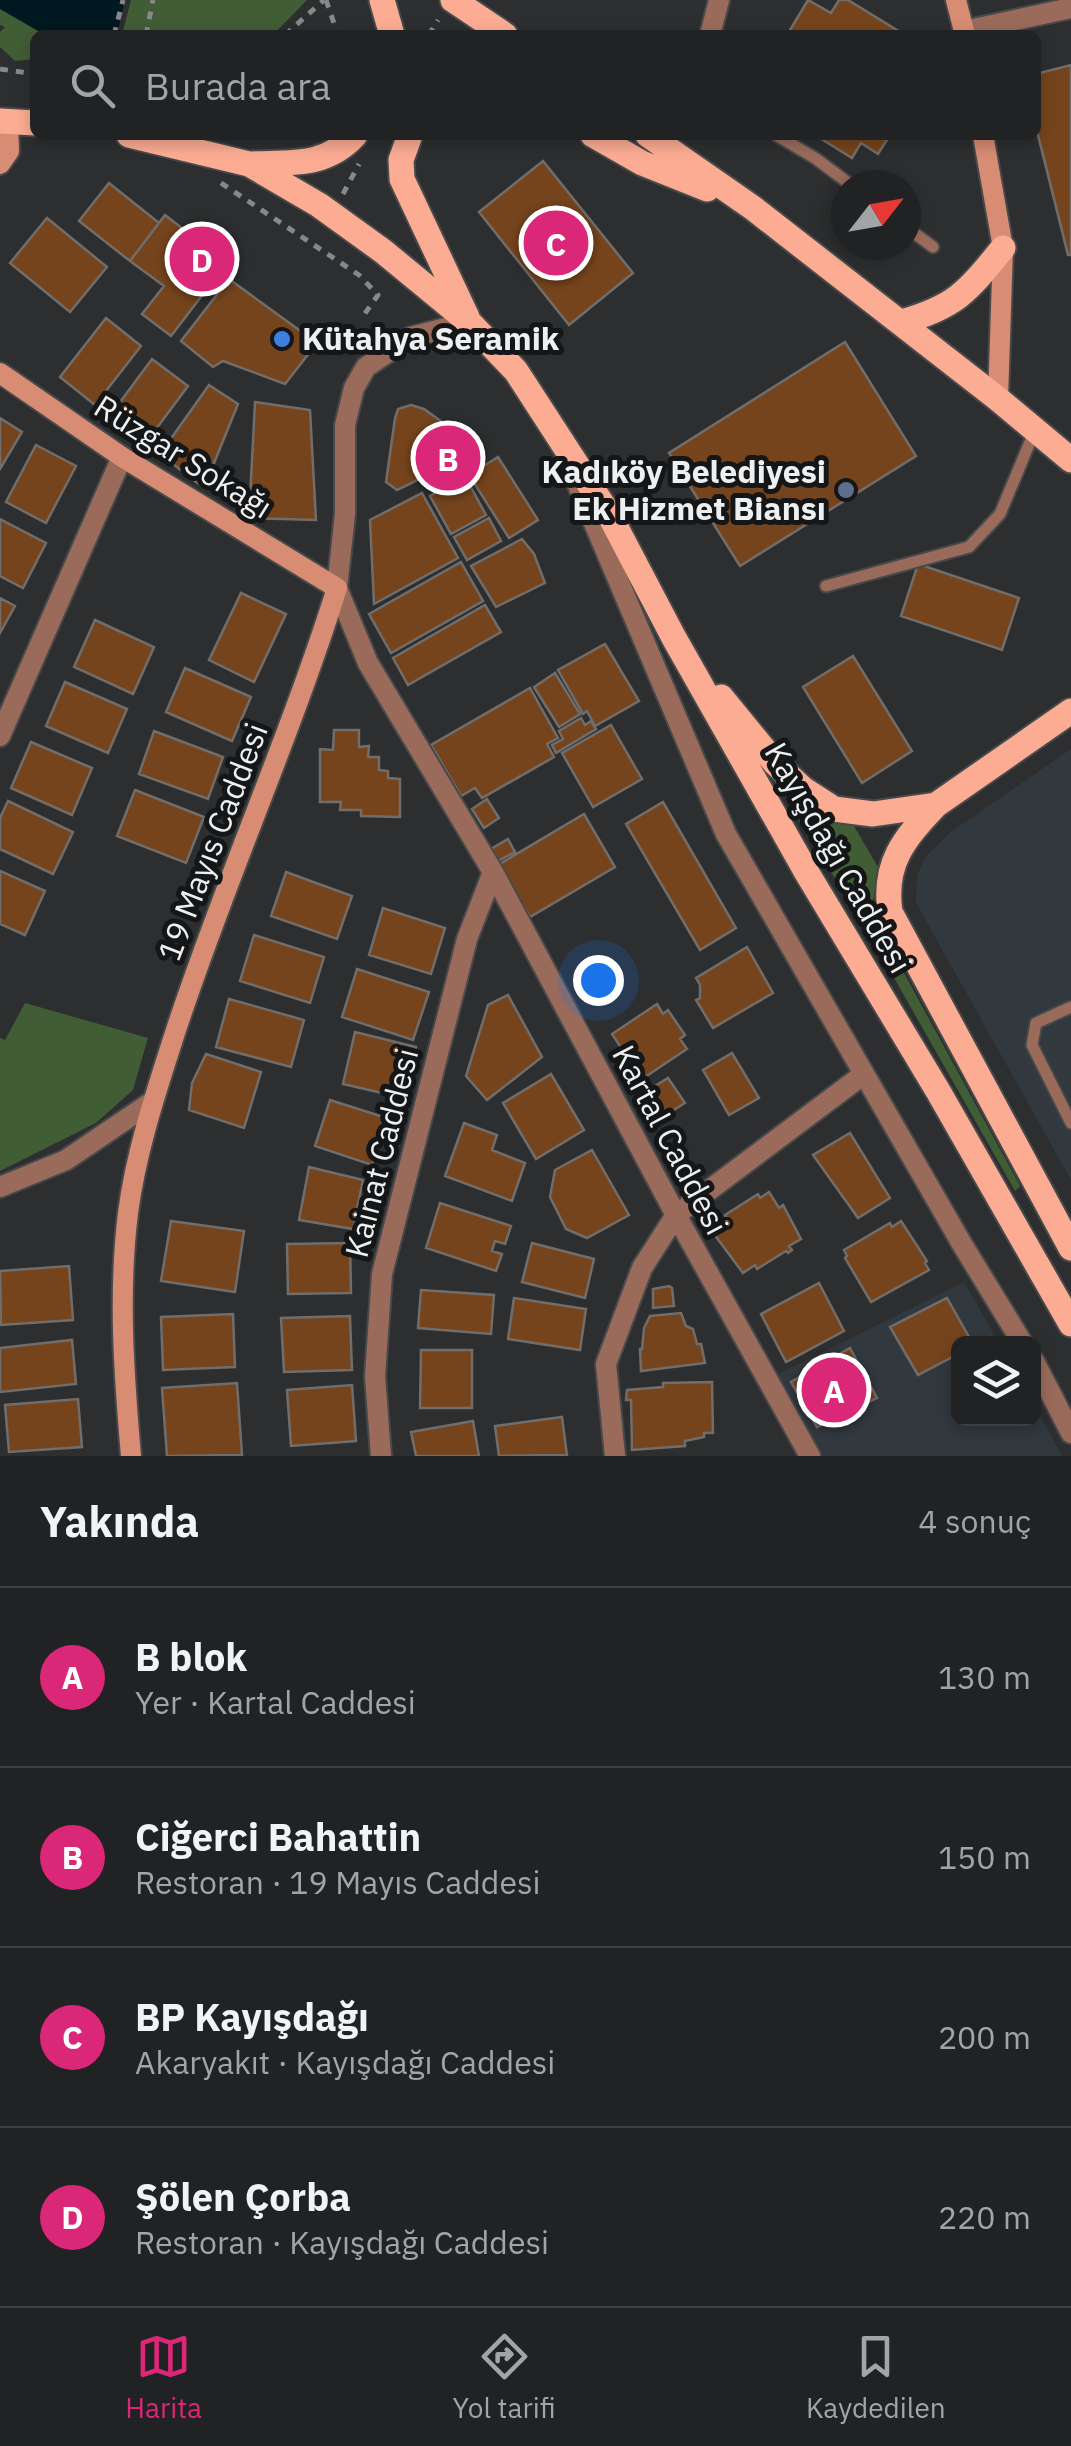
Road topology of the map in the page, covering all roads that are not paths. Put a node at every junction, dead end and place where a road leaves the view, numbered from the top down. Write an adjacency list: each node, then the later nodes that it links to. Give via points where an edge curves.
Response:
1 (382, 0): 6 (main road)
2 (454, 0): 7 (main road)
3 (719, 0): 8 (street)
4 (956, 0): 9 (street)
5 (1071, 8): 10 (street)
6 (391, 30)
7 (497, 30)
8 (711, 30)
9 (963, 30)
10 (977, 30)
11 (4, 122): 12 (main road); 20 (street, via 9,151)
12 (30, 124)
13 (150, 140): 21 (main road, Kayışdağı Caddesi)
14 (408, 140): 27 (main road, via 402,179)
15 (602, 140): 23 (main road)
16 (785, 140): 22 (lane)
17 (983, 140): 26 (street)
18 (361, 142): 21 (main road, via 321,160)
19 (676, 143): 23 (main road)
20 (0, 164)
21 (248, 164): 27 (main road, Kayışdağı Caddesi, via 384,252)
22 (832, 170)
23 (753, 208): 28 (main road)
24 (921, 239): 25 (lane)
25 (933, 248)
26 (1003, 248): 28 (main road, via 965,294); 30 (street)
27 (469, 322): 31 (main road, Kayışdağı Caddesi, via 516,371); 36 (street, 19 Mayıs Caddesi, via 411,337 366,367 354,388)
28 (900, 322): 30 (main road)
29 (0, 373): 33 (street, Rüzgar Sokağı)
30 (998, 399): 32 (main road)
31 (552, 424): 37 (main road, Kayışdağı Caddesi); 43 (street, Kayışdağı Caddesi, via 726,834)
32 (1036, 430): 34 (main road); 35 (lane, via 1000,514 969,547)
33 (122, 457): 36 (street, Rüzgar Sokağı); 39 (street)
34 (1070, 460)
35 (826, 586)
36 (337, 588): 41 (street, Kartal Caddesi, via 368,664); 44 (street, 19 Mayıs Caddesi)
37 (674, 638): 40 (main road, via 775,763 834,809 873,814); 49 (main road, Kayışdağı Caddesi)
38 (1071, 711): 40 (main road)
39 (0, 736)
40 (936, 805): 48 (main road, Kayışdağı Caddesi, via 898,851 886,885 890,912)
41 (493, 872): 47 (street, Kartal Caddesi); 54 (street, Kainat Caddesi, via 467,939 382,1274 375,1376)
42 (1071, 1006): 45 (lane, via 1036,1023 1032,1045)
43 (864, 1074): 47 (street); 50 (street, Kayışdağı Caddesi)
44 (153, 1102): 46 (street, via 66,1160); 53 (street, 19 Mayıs Caddesi, via 129,1211 122,1312)
45 (1071, 1122)
46 (0, 1187)
47 (676, 1215): 55 (street, via 642,1268 606,1364); 56 (street, Kartal Caddesi)
48 (1071, 1248)
49 (1071, 1324)
50 (1018, 1336)
51 (1041, 1374): 52 (street)
52 (1071, 1434)
53 (131, 1456)
54 (381, 1456)
55 (615, 1456)
56 (810, 1456)

